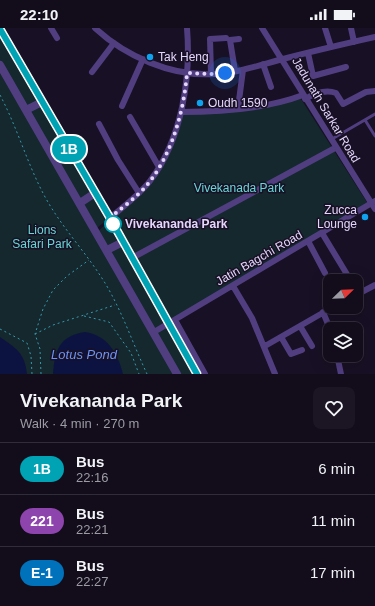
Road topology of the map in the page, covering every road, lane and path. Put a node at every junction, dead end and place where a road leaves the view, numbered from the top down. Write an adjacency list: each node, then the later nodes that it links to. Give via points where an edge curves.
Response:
1 (51, 28): 9 (street)
2 (95, 28): 13 (street)
3 (187, 28): 24 (street)
4 (262, 28): 17 (street, Jadunath Sarkar Road)
5 (326, 28): 14 (street)
6 (351, 28): 12 (street)
7 (0, 29): 30 (street)
8 (375, 37): 12 (street)
9 (57, 38)
10 (226, 38): 25 (street, via 210,39)
11 (239, 39): 22 (street, via 230,40)
12 (354, 42): 14 (street)
13 (114, 43): 16 (street); 23 (street)
14 (331, 47): 15 (street)
15 (308, 53): 17 (street); 20 (street, via 314,76)
16 (143, 59): 24 (street); 31 (street)
17 (283, 59): 18 (street); 29 (street, Jadunath Sarkar Road)
18 (263, 64): 21 (street); 26 (street)
19 (0, 65): 33 (street)
20 (346, 67)
21 (243, 70): 22 (street); 32 (street)
22 (235, 71): 25 (street)
23 (92, 72)
24 (187, 73): 25 (street); 34 (street)
25 (211, 74)
26 (271, 87)
27 (375, 91): 29 (street, via 366,92 342,104 336,93 329,90)
28 (0, 95): 54 (path, via 44,195 67,231)
29 (304, 97): 32 (street, via 268,106); 40 (street, Jadunath Sarkar Road)
30 (42, 102): 33 (street); 43 (street)
31 (122, 106)
32 (238, 108): 34 (street, via 212,112)
33 (26, 110): 46 (street)
34 (181, 112): 42 (street)
35 (374, 115): 37 (lane)
36 (130, 117): 42 (street)
37 (364, 120): 39 (lane); 40 (lane)
38 (99, 124): 44 (street)
39 (375, 136)
40 (330, 140): 41 (street, Jadunath Sarkar Road)
41 (335, 148): 45 (street, Jadunath Sarkar Road); 53 (street)
42 (159, 167): 44 (street)
43 (95, 194): 46 (street); 48 (street)
44 (139, 194): 48 (street)
45 (373, 202): 47 (street, Jadunath Sarkar Road); 49 (street, Jatin Bagchi Road)
46 (80, 203): 52 (street)
47 (375, 209)
48 (110, 218): 50 (street)
49 (322, 233): 51 (street, Jatin Bagchi Road); 56 (street)
50 (123, 242): 52 (street); 53 (street)
51 (308, 242): 55 (street); 58 (street, Jatin Bagchi Road)
52 (107, 250): 66 (street)
53 (132, 258): 63 (street)
54 (90, 260): 60 (path); 67 (path, via 67,276 53,290 43,309)
55 (325, 273)
56 (346, 274)
57 (375, 285): 59 (street)
58 (233, 286): 63 (street, Jatin Bagchi Road); 69 (street)
59 (363, 290)
60 (116, 304): 62 (path); 76 (path)
61 (323, 313): 64 (street)
62 (84, 315): 67 (path); 75 (path, via 109,322 131,353)
63 (172, 322): 66 (street, Jatin Bagchi Road); 78 (street); 79 (street)
64 (300, 326): 68 (street); 70 (street)
65 (0, 329): 73 (path, via 27,344)
66 (154, 332): 77 (street)
67 (35, 334): 74 (path, via 40,349)
68 (280, 337): 69 (street); 71 (street, via 291,354)
69 (265, 346): 80 (street)
70 (312, 346)
71 (302, 350)
72 (338, 362): 81 (street)
73 (32, 374)
74 (40, 374)
75 (139, 374)
76 (147, 374)
77 (177, 374)
78 (197, 374)
79 (205, 374)
80 (275, 374)
81 (341, 374)

